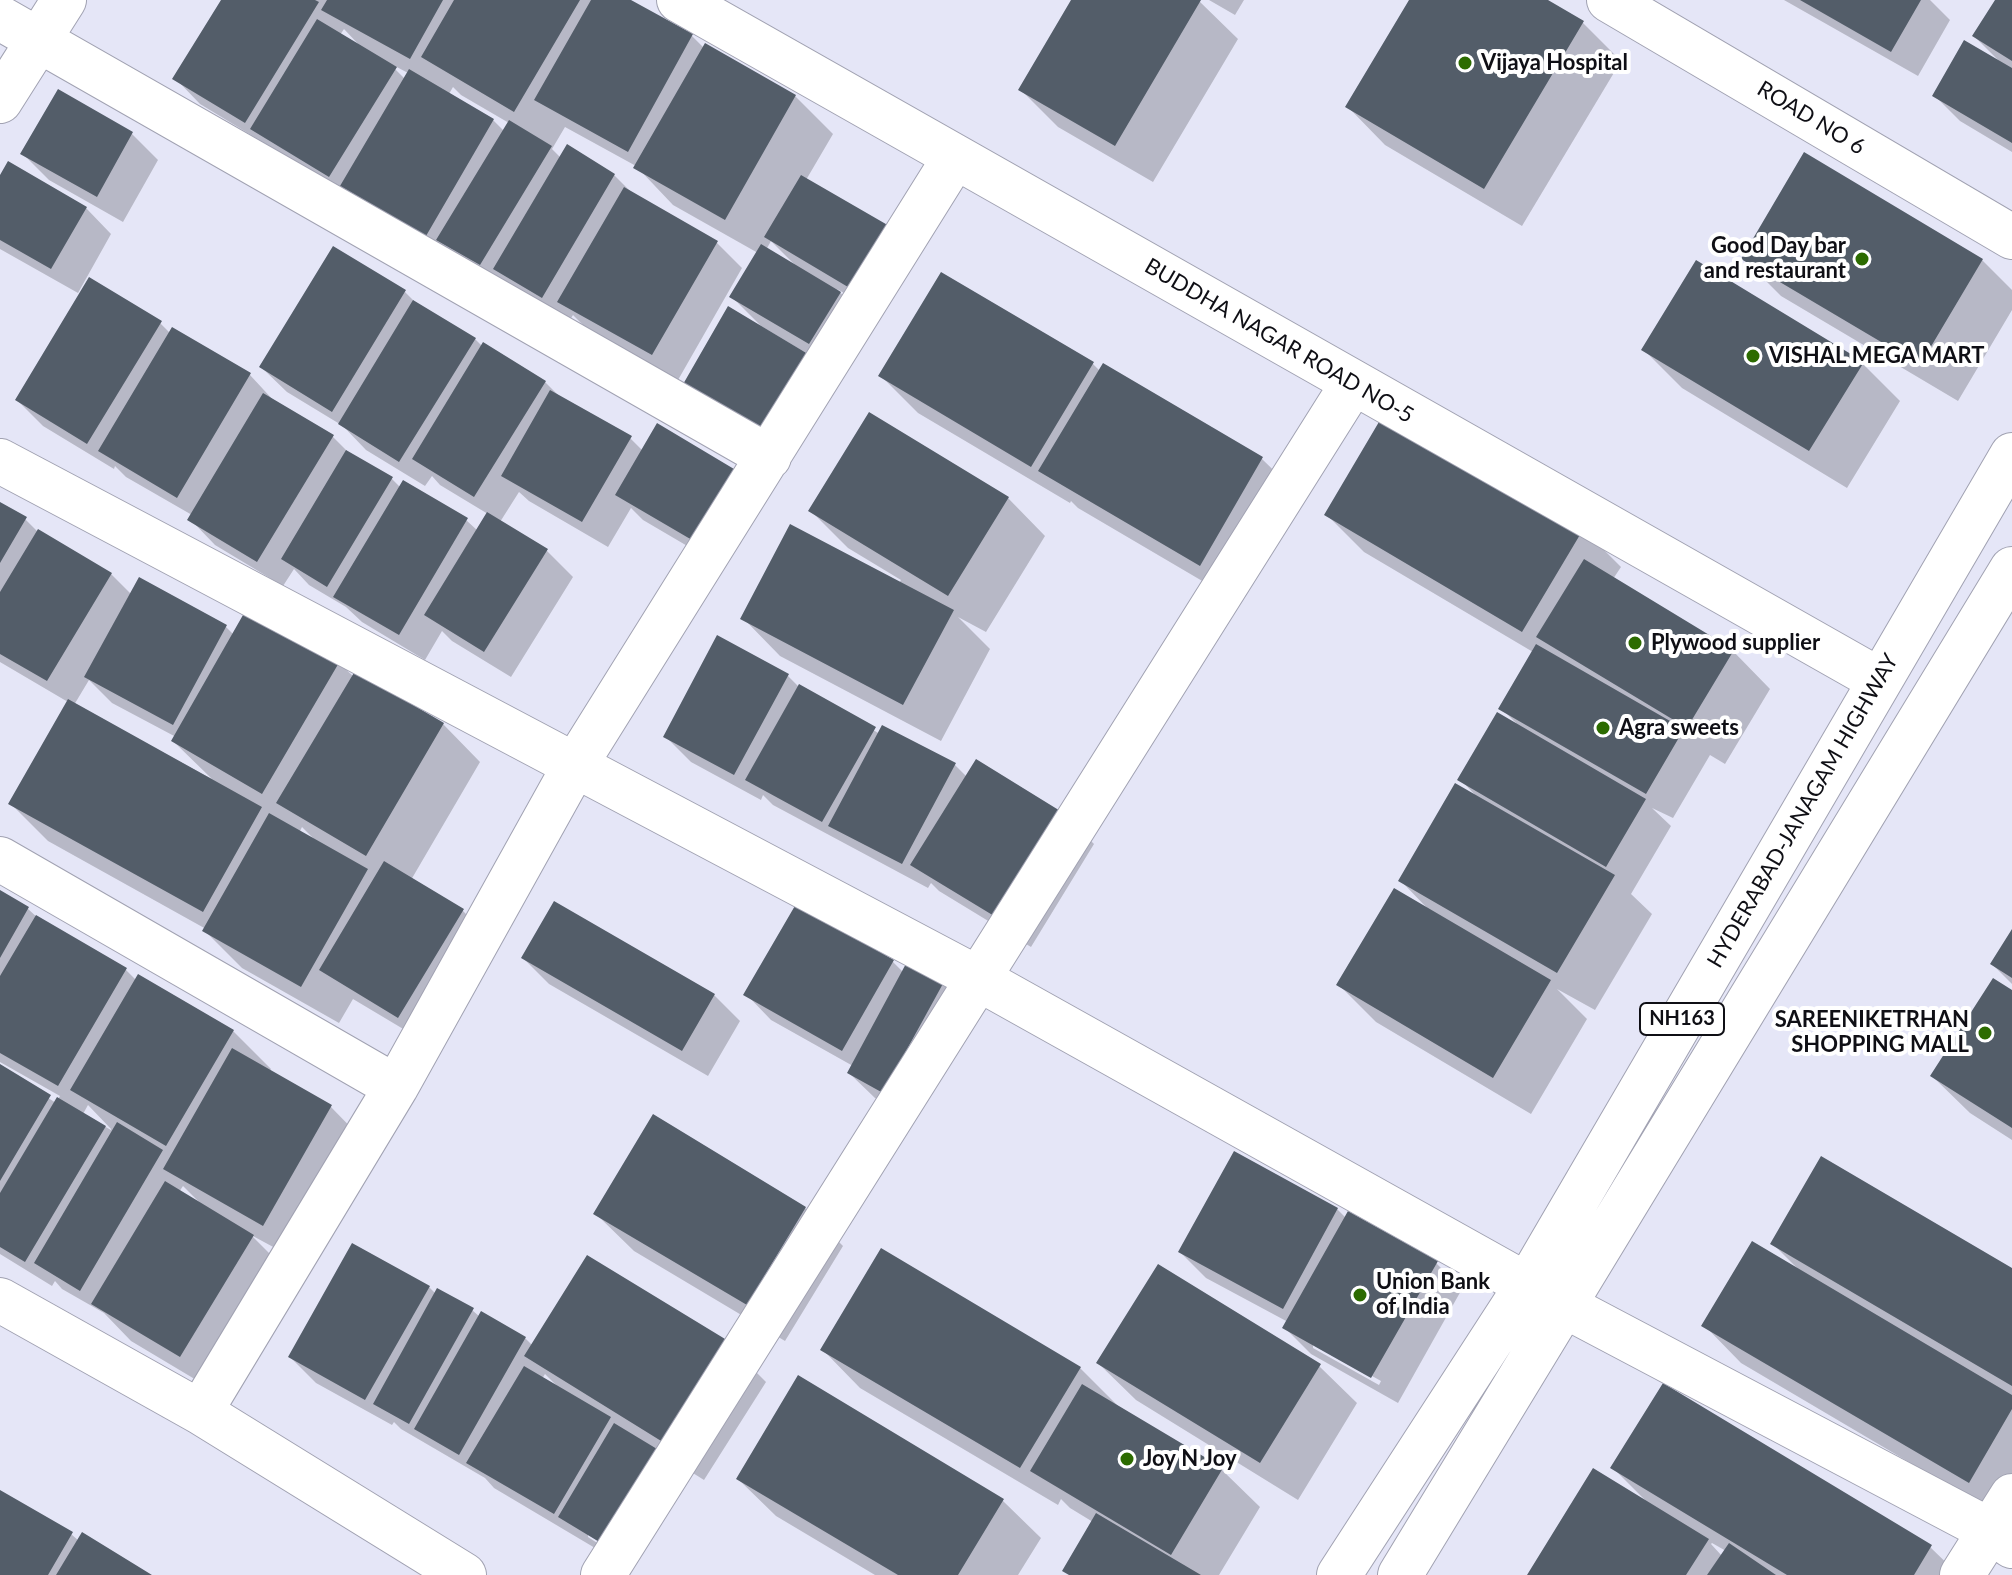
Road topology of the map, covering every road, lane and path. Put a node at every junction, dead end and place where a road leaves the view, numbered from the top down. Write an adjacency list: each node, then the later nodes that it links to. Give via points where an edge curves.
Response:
1 (64, 0): 6 (main road)
2 (679, 0): 8 (main road, BUDDHA NAGAR ROAD NO-5)
3 (1609, 0): 4 (main road, ROAD NO 6)
4 (1654, 11): 9 (main road, ROAD NO 6)
5 (0, 18): 6 (main road)
6 (39, 40): 7 (main road); 12 (main road)
7 (0, 101)
8 (955, 157): 10 (main road, BUDDHA NAGAR ROAD NO-5); 12 (main road)
9 (2012, 237)
10 (1353, 383): 15 (main road, BUDDHA NAGAR ROAD NO-5); 18 (main road)
11 (2012, 455): 15 (main road, HYDERABAD-JANAGAM HIGHWAY / NH163)
12 (769, 457): 16 (main road)
13 (0, 461): 16 (main road)
14 (2012, 569): 22 (main road, NH163)
15 (1879, 680): 20 (main road, HYDERABAD-JANAGAM HIGHWAY / NH163)
16 (574, 767): 18 (main road); 19 (main road)
17 (0, 859): 19 (main road)
18 (979, 979): 20 (main road); 26 (main road)
19 (396, 1087): 23 (main road)
20 (1527, 1285): 27 (main road, HYDERABAD-JANAGAM HIGHWAY / NH163)
21 (0, 1300): 23 (main road)
22 (1565, 1306): 24 (main road); 28 (main road, NH163)
23 (200, 1412): 25 (main road)
24 (2005, 1525): 29 (main road)
25 (464, 1575)
26 (603, 1575)
27 (1339, 1575)
28 (1400, 1575)
29 (1962, 1575)

